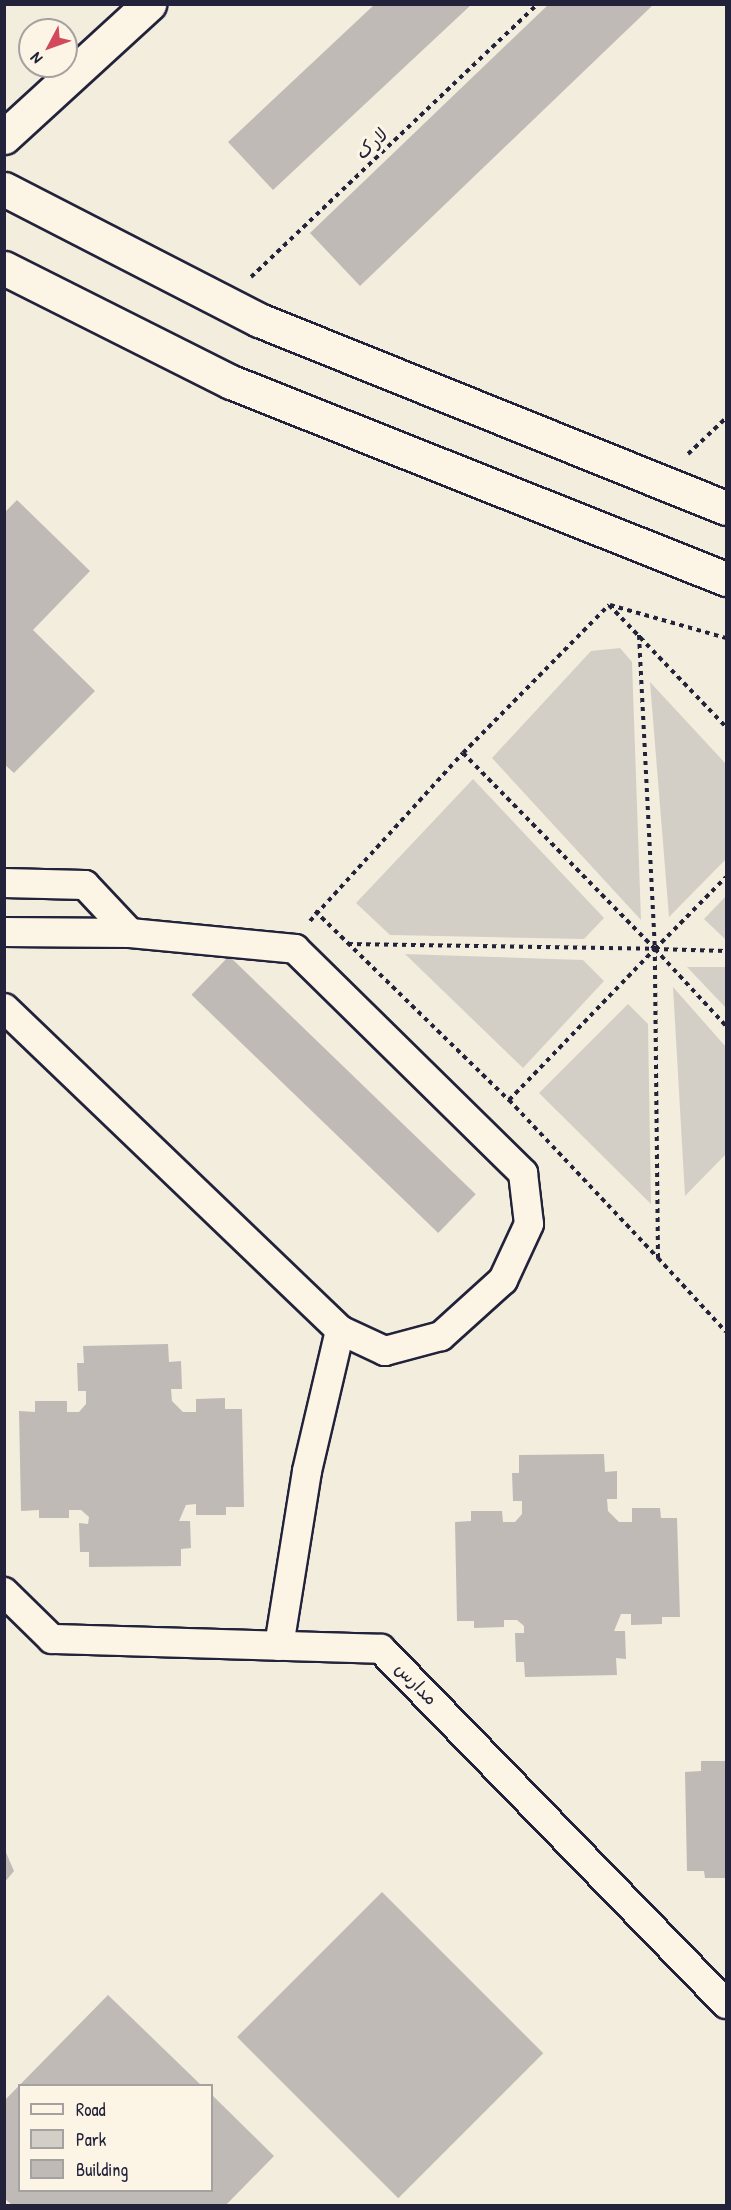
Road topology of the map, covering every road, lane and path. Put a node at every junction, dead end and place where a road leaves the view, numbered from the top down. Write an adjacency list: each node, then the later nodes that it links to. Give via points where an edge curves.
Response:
1 (149, 4): 3 (street)
2 (538, 4): 6 (path, لارک)
3 (4, 137)
4 (4, 189): 6 (street)
5 (4, 268): 10 (street, via 231,382)
6 (224, 302): 8 (street)
7 (726, 418): 8 (path)
8 (660, 481): 9 (street)
9 (726, 508)
10 (726, 579)
11 (609, 605): 12 (path); 13 (path); 15 (path)
12 (639, 635): 14 (path); 23 (path)
13 (726, 638)
14 (726, 727)
15 (463, 753): 18 (path); 23 (path)
16 (726, 877): 23 (path)
17 (4, 883): 20 (street, via 85,885)
18 (315, 911): 21 (path); 22 (path)
19 (4, 932): 20 (street)
20 (130, 933): 22 (street)
21 (348, 944): 23 (path); 27 (path)
22 (295, 949): 29 (street, via 524,1173 529,1224 504,1280 441,1336 385,1351)
23 (655, 949): 24 (path); 26 (path); 27 (path); 28 (path)
24 (726, 951)
25 (4, 1008): 29 (street)
26 (726, 1026)
27 (509, 1100): 28 (path)
28 (658, 1258): 30 (path)
29 (340, 1330): 32 (street, via 307,1471)
30 (726, 1332)
31 (4, 1592): 32 (street, مدارس, via 52,1639)
32 (279, 1646): 33 (street, مدارس, via 381,1649)
33 (726, 2004)

